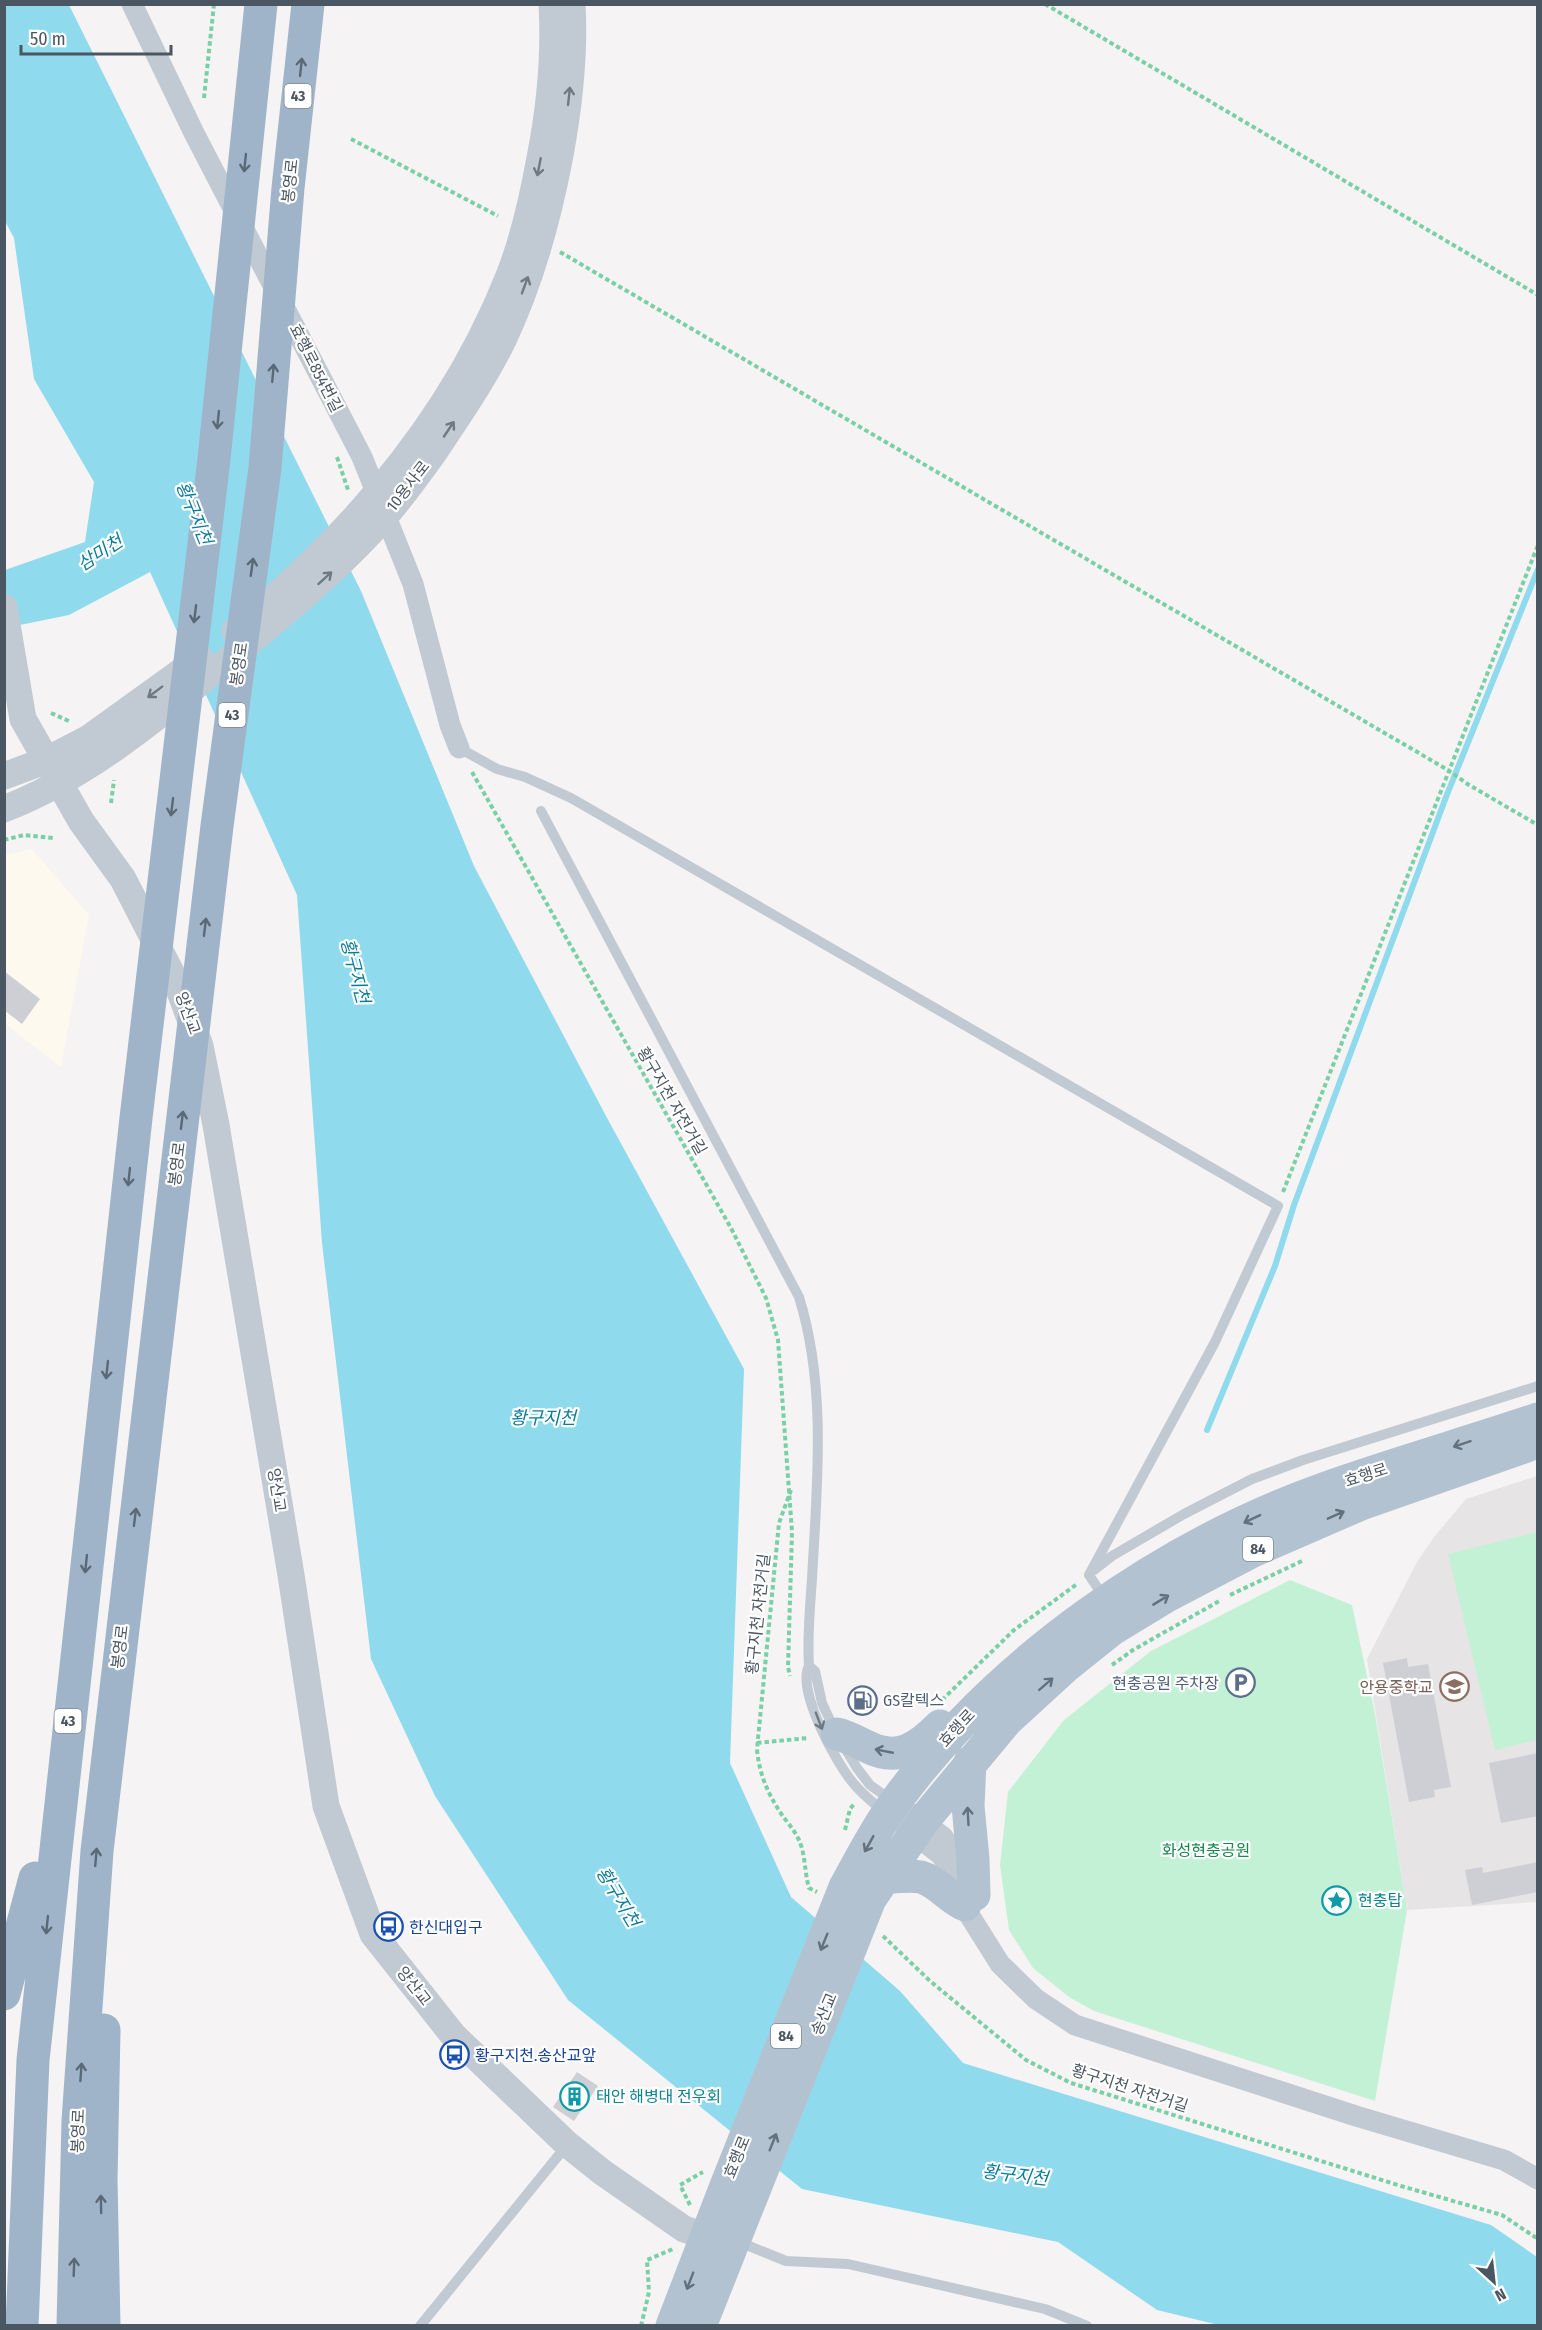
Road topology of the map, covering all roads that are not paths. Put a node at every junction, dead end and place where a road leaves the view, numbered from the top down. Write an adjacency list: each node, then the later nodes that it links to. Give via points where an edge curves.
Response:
1 (132, 4): 9 (street, 효행로854번길, via 194,133 362,457 413,584)
2 (261, 4): 25 (highway, 43, one-way to 25, via 214,459)
3 (308, 4): 30 (highway, 봉영로 / 43, one-way to 3, via 97,1851 215,838 265,468)
4 (552, 4): 6 (street, 10용사로, one-way to 6, via 552,84 535,185)
5 (572, 4): 6 (street, 10용사로, one-way to 5, via 535,258 547,219 566,126)
6 (495, 333): 8 (street, 10용사로, via 480,382 408,489 371,532 282,617 154,721)
7 (4, 607): 10 (street, 양산교, via 23,719)
8 (110, 738): 10 (street, 10용사로); 12 (street, 10용사로)
9 (459, 748): 19 (lane, via 496,770 525,777 571,798 1278,1206 1215,1342)
10 (47, 760): 11 (street, 10용사로); 12 (street, 양산교)
11 (4, 776)
12 (59, 784): 13 (street, 10용사로); 32 (street, 양산교, via 123,879 178,986 200,1046 287,1552 326,1806 373,1934 453,2036)
13 (4, 809)
14 (541, 810): 23 (lane, via 802,1306 814,1364 818,1460 809,1666 815,1671 822,1702)
15 (1538, 1386): 19 (lane, via 1252,1479 1112,1556)
16 (1538, 1419): 18 (main road, 효행로 / 84, one-way to 18)
17 (1538, 1443): 18 (main road, 효행로 / 84)
18 (1410, 1474): 20 (main road, 효행로 / 84, one-way to 20, via 1325,1488 1272,1510 1211,1539); 24 (main road, 효행로 / 84, one-way to 18, via 1007,1720 1111,1630 1255,1550 1361,1504)
19 (1089, 1575): 20 (lane)
20 (1106, 1601): 21 (main road, 효행로 / 84)
21 (1013, 1672): 22 (main road, 효행로 / 84); 24 (main road, via 1008,1695 968,1739)
22 (970, 1712): 23 (main road, one-way to 23, via 944,1722 927,1739 900,1754 869,1748 853,1738); 26 (main road, 효행로 / 84)
23 (823, 1736): 26 (lane)
24 (976, 1755): 27 (main road, 효행로 / 84); 29 (main road, one-way to 24, via 968,1806)
25 (63, 1774): 31 (highway); 36 (highway, 43, one-way to 36, via 33,2060)
26 (891, 1808): 27 (street); 28 (main road, 효행로 / 84, one-way to 28)
27 (919, 1827): 28 (main road, 효행로 / 84); 29 (street, via 949,1867)
28 (854, 1890): 29 (main road, via 921,1878); 34 (main road, 송산교 / 84)
29 (972, 1908): 33 (street, via 987,1946 1000,1964 1036,1999 1075,2025 1504,2160)
30 (88, 1970): 37 (highway, 봉영로 / 43, one-way to 30, via 78,2121); 38 (highway, one-way to 30, via 104,2012)
31 (4, 1994)
32 (567, 2144): 35 (street, 양산교, via 684,2229); 39 (lane)
33 (1538, 2179)
34 (739, 2191): 35 (main road, 효행로 / 84)
35 (710, 2230): 40 (main road, 효행로 / 84, one-way to 40); 41 (main road, 효행로 / 84); 42 (lane, via 786,2261 860,2266 1045,2309)
36 (21, 2325)
37 (73, 2325)
38 (104, 2325)
39 (420, 2325)
40 (672, 2325)
41 (700, 2325)
42 (1087, 2325)

